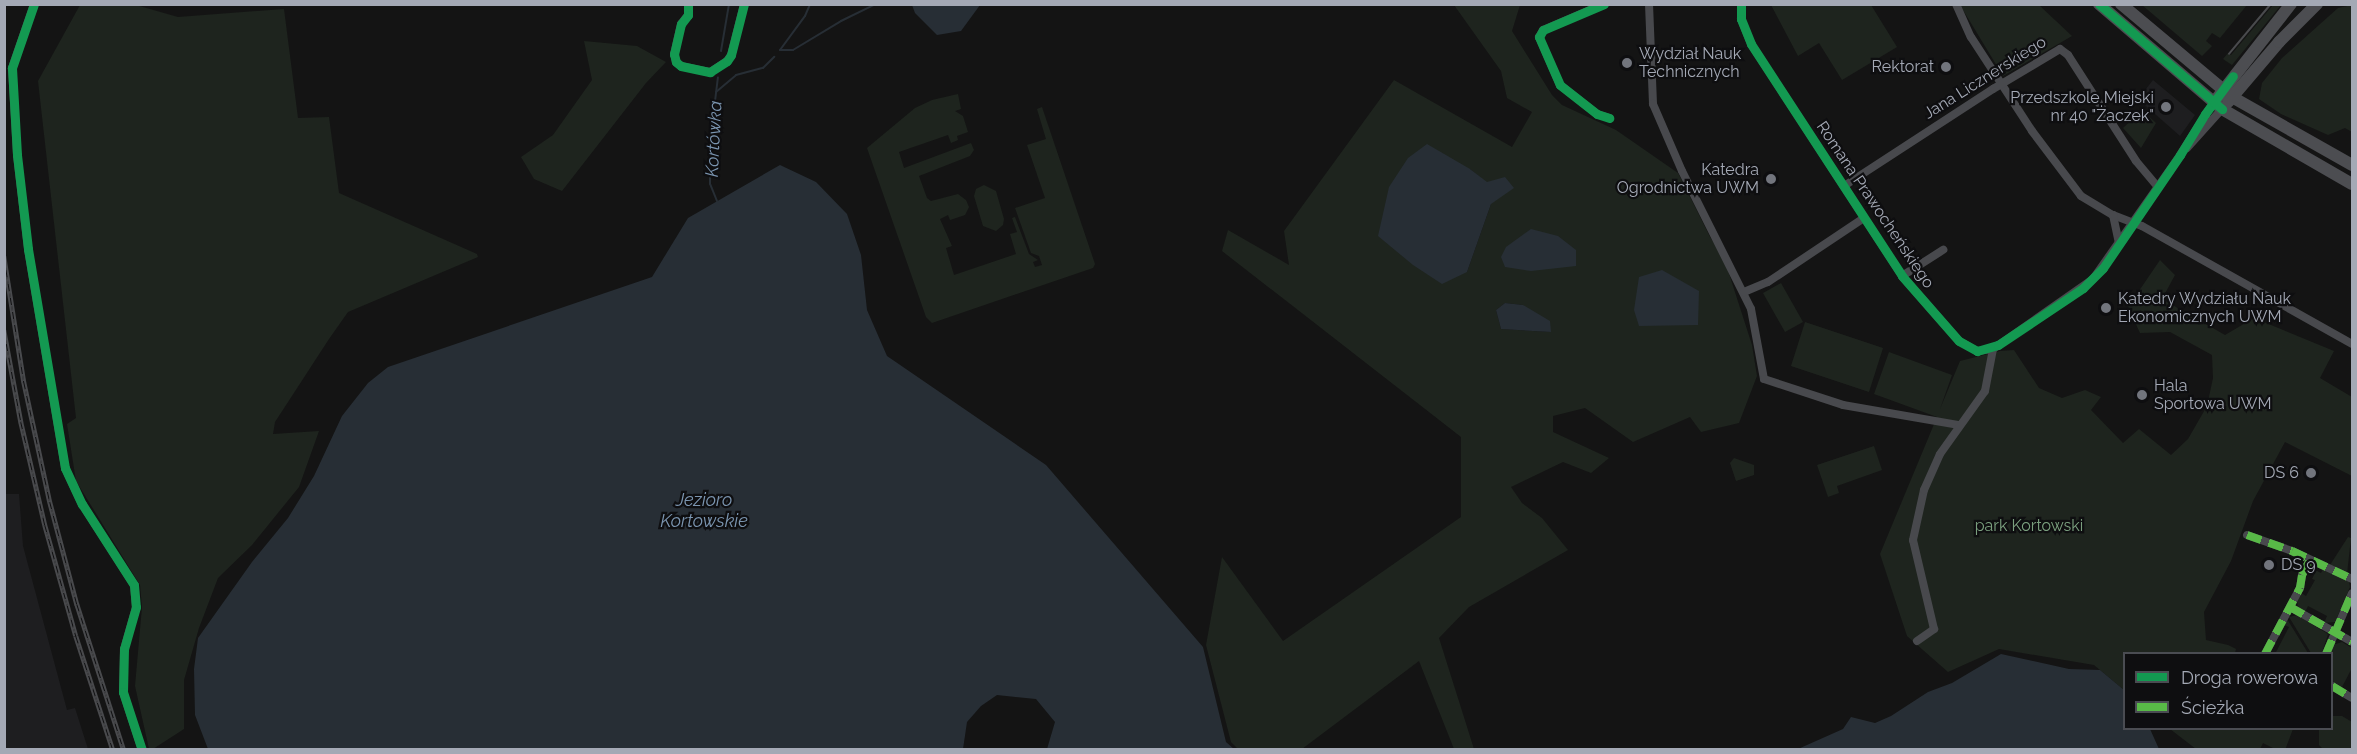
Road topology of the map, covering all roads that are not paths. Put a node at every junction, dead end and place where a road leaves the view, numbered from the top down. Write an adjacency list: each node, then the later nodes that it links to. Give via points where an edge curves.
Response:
1 (34, 4): 45 (street, via 12,68 28,249 65,468 82,504 134,585 136,607 124,649 123,692)
2 (688, 4): 3 (street, via 688,15 676,42 676,62 710,72 731,55)
3 (744, 4)
4 (1604, 4): 18 (street, via 1536,32 1560,85 1597,114)
5 (1649, 4): 29 (street, via 1653,104)
6 (1741, 4): 21 (street, Romana Prawocheńskiego, via 1741,20 1751,44)
7 (1956, 4): 14 (street)
8 (2099, 4): 17 (main road)
9 (2121, 4): 13 (main road)
10 (2291, 4): 12 (main road)
11 (2318, 4): 12 (main road)
12 (2238, 80): 13 (main road); 15 (main road); 16 (main road)
13 (2211, 82): 15 (main road)
14 (2001, 85): 21 (street, Jana Licznerskiego); 22 (street, Jana Licznerskiego, via 2060,49 2068,55 2136,161); 23 (street, via 2070,185)
15 (2227, 94): 16 (main road); 17 (main road)
16 (2243, 105): 19 (main road)
17 (2217, 106): 20 (main road); 22 (street, via 2200,136)
18 (1609, 118)
19 (2352, 165)
20 (2352, 184)
21 (1844, 186): 24 (street, Romana Prawocheńskiego)
22 (2157, 186): 25 (street)
23 (2114, 214): 25 (street); 26 (street)
24 (1864, 218): 28 (street, Romana Prawocheńskiego); 29 (street, via 1768,282)
25 (2134, 222): 26 (street); 30 (street)
26 (2119, 243): 31 (street, via 2103,268 2083,288)
27 (1943, 250): 28 (street)
28 (1902, 276): 31 (street, Romana Prawocheńskiego, via 1959,341 1977,351)
29 (1743, 292): 32 (street, via 1751,309 1764,380 1844,405)
30 (2352, 344)
31 (1992, 349): 32 (street, via 1984,391)
32 (1959, 425): 39 (street, via 1928,479 1913,540 1934,629)
33 (2247, 535): 34 (street)
34 (2310, 560): 35 (street); 37 (street)
35 (2352, 579)
36 (2352, 593): 38 (street)
37 (2290, 607): 38 (street); 41 (street)
38 (2335, 633): 40 (street); 42 (street)
39 (1917, 641)
40 (2352, 642)
41 (2266, 652)
42 (2327, 652)
43 (2333, 687): 44 (street)
44 (2352, 698)
45 (142, 750)

